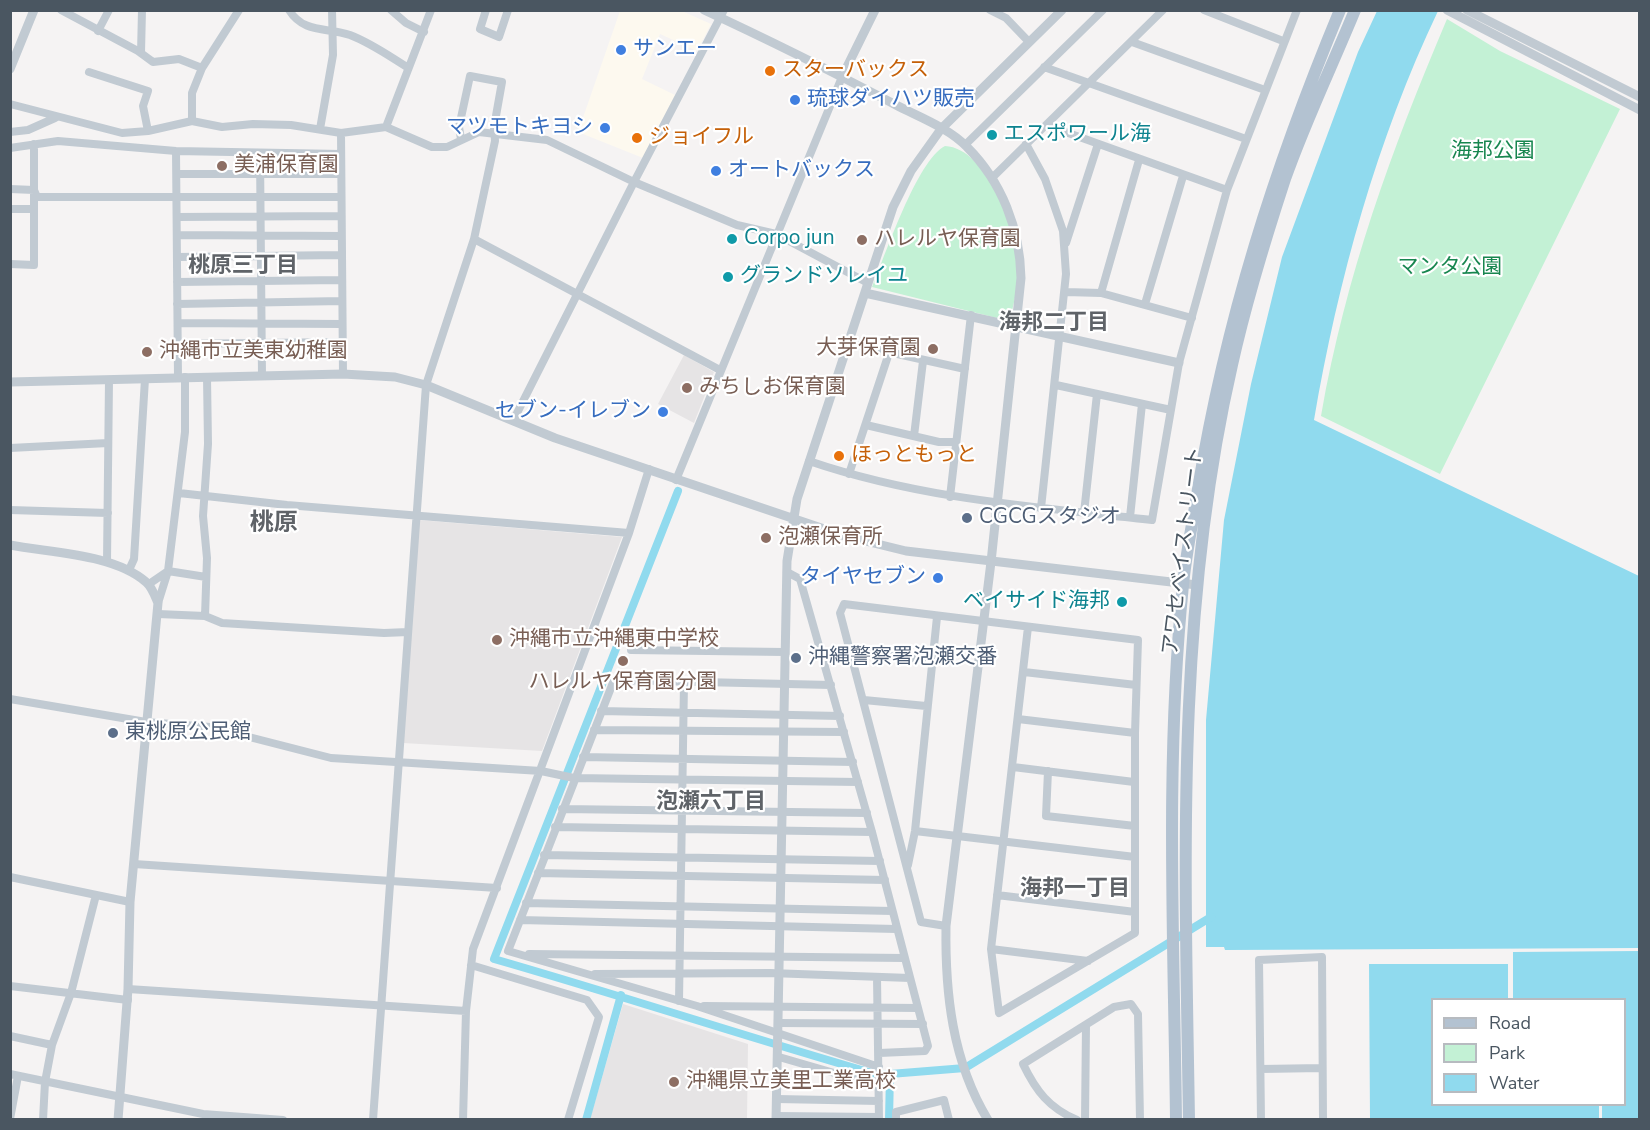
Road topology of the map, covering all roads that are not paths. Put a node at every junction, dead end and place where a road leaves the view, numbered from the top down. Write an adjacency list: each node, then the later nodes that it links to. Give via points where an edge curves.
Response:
1 (34, 10): 36 (street)
2 (61, 10): 27 (street)
3 (109, 10): 27 (street)
4 (142, 10): 32 (street)
5 (239, 10): 35 (street)
6 (289, 10): 26 (street, via 315,31)
7 (332, 10): 26 (street)
8 (392, 10): 28 (street)
9 (431, 10): 28 (street)
10 (486, 10): 11 (street, via 480,29 499,37)
11 (508, 10)
12 (704, 10): 24 (street)
13 (875, 10): 38 (street)
14 (990, 10): 30 (street, via 1006,18)
15 (1062, 10): 30 (street)
16 (1103, 10): 34 (street)
17 (1163, 10): 31 (street)
18 (1204, 10): 29 (street)
19 (1297, 10): 29 (street)
20 (1340, 10): 162 (main road, アワセベイストリート, via 1276,173 1247,266 1222,362)
21 (1355, 10): 163 (main road, アワセベイストリート, via 1286,177 1257,269 1217,437)
22 (1467, 10): 25 (street)
23 (1448, 11): 25 (street)
24 (722, 14): 38 (street); 70 (street)
25 (1477, 17): 41 (street); 43 (street)
26 (332, 30): 33 (street, via 377,48); 48 (street, via 333,55)
27 (98, 31): 32 (street)
28 (424, 32): 33 (street)
29 (1283, 41): 40 (street)
30 (1029, 42): 49 (street)
31 (1132, 42): 39 (street); 40 (street)
32 (141, 53): 35 (street, via 153,62 179,59)
33 (407, 67): 47 (street)
34 (1044, 67): 39 (street); 59 (street)
35 (202, 68): 45 (street, via 192,93)
36 (10, 69)
37 (89, 72): 50 (street, via 148,91 143,106)
38 (842, 76): 49 (street); 82 (street)
39 (1089, 83): 46 (street); 55 (street)
40 (1265, 90): 55 (street)
41 (1640, 97)
42 (10, 104): 44 (street)
43 (1640, 110)
44 (55, 118): 50 (street, via 122,133); 51 (street, via 28,130)
45 (192, 122): 48 (street, via 222,127 253,124); 50 (street)
46 (1046, 125): 57 (street); 58 (street)
47 (386, 128): 52 (street); 54 (street, via 432,147 447,147)
48 (320, 129): 52 (street)
49 (941, 129): 59 (street); 95 (street, via 911,171 893,207)
50 (148, 131)
51 (10, 132)
52 (341, 133): 63 (street)
53 (495, 134): 54 (street, via 479,132); 54 (street, via 502,82 470,76 459,127); 70 (street, via 547,140); 86 (street)
54 (461, 139)
55 (1246, 140): 73 (street)
56 (34, 144): 60 (street); 61 (street, via 58,141); 72 (street)
57 (1026, 144): 69 (street); 87 (street, via 1049,187)
58 (1098, 144): 64 (street); 87 (street)
59 (965, 145): 69 (street)
60 (10, 148)
61 (176, 151): 62 (street); 65 (street)
62 (260, 153): 63 (street); 67 (street)
63 (342, 154): 66 (street)
64 (1139, 159): 68 (street); 98 (street)
65 (177, 174): 67 (street); 75 (street)
66 (341, 174): 67 (street); 76 (street)
67 (260, 175): 74 (street)
68 (1183, 176): 73 (street); 103 (street)
69 (993, 177): 109 (street, via 1010,212 1020,255)
70 (634, 182): 82 (street, via 737,225); 99 (street)
71 (10, 189): 72 (street)
72 (34, 190): 75 (street, via 37,197); 78 (street)
73 (1227, 190): 105 (street)
74 (260, 195): 75 (street); 76 (street); 79 (street)
75 (177, 196): 80 (street)
76 (340, 197): 81 (street)
77 (10, 208): 78 (street)
78 (34, 209): 91 (street, via 34,265)
79 (261, 215): 80 (street); 81 (street); 84 (street)
80 (177, 216): 83 (street)
81 (340, 216): 85 (street)
82 (776, 234): 95 (street); 119 (street)
83 (177, 235): 84 (street); 89 (street)
84 (262, 236): 85 (street); 90 (street)
85 (341, 236): 88 (street)
86 (474, 239): 99 (street); 127 (street)
87 (1065, 248): 96 (street)
88 (341, 255): 90 (street); 92 (street)
89 (177, 257): 90 (street); 94 (street)
90 (262, 257): 93 (street)
91 (10, 264)
92 (341, 280): 93 (street); 100 (street)
93 (262, 281): 94 (street); 101 (street)
94 (177, 282): 102 (street)
95 (868, 283): 97 (street)
96 (1066, 292): 98 (street); 110 (street)
97 (865, 293): 104 (street); 114 (street)
98 (1101, 293): 103 (street)
99 (578, 295): 119 (street); 132 (street)
100 (342, 301): 101 (street); 108 (street)
101 (262, 302): 102 (street); 106 (street)
102 (177, 304): 107 (street)
103 (1145, 304): 105 (street)
104 (971, 315): 109 (street); 118 (street)
105 (1192, 318): 117 (street)
106 (262, 322): 107 (street); 108 (street); 111 (street)
107 (178, 323): 113 (street)
108 (342, 324): 112 (street)
109 (1016, 325): 110 (street); 145 (street)
110 (1061, 336): 117 (street); 128 (street)
111 (262, 342): 112 (street); 113 (street); 121 (street)
112 (343, 342): 120 (street)
113 (178, 344): 123 (street)
114 (848, 344): 115 (street); 138 (street)
115 (889, 353): 116 (street); 133 (street)
116 (923, 361): 118 (street); 134 (street)
117 (1179, 363): 131 (street)
118 (965, 369): 135 (street)
119 (720, 370): 141 (street)
120 (344, 374): 121 (street); 127 (street, via 395,377)
121 (262, 376): 122 (street)
122 (207, 377): 123 (street); 143 (street)
123 (182, 378): 124 (street); 142 (street, via 186,432)
124 (145, 379): 125 (street); 157 (street, via 134,559)
125 (109, 380): 126 (street); 136 (street)
126 (10, 382)
127 (426, 385): 132 (street); 150 (street)
128 (1056, 385): 129 (street); 146 (street)
129 (1097, 394): 130 (street); 149 (street)
130 (1142, 404): 131 (street); 151 (street)
131 (1170, 410): 151 (street, via 1152,520)
132 (513, 421): 139 (street)
133 (866, 426): 134 (street); 140 (street)
134 (914, 436): 135 (street)
135 (956, 442): 144 (street)
136 (108, 443): 137 (street); 148 (street)
137 (10, 448)
138 (809, 462): 140 (street); 152 (street)
139 (649, 469): 141 (street); 153 (street)
140 (849, 474): 144 (street)
141 (676, 480): 152 (street)
142 (179, 493): 143 (street); 158 (street)
143 (204, 494): 150 (street); 160 (street)
144 (950, 496): 145 (street)
145 (997, 503): 146 (street); 156 (street)
146 (1041, 508): 149 (street)
147 (10, 510): 148 (street)
148 (108, 513): 155 (street)
149 (1084, 513): 151 (street)
150 (416, 515): 153 (street); 170 (street)
151 (1130, 517)
152 (793, 520): 156 (street, via 906,551); 159 (street)
153 (629, 533): 200 (street)
154 (10, 545): 155 (street)
155 (107, 562): 157 (street)
156 (991, 562): 162 (street); 168 (street)
157 (129, 570): 161 (street)
158 (168, 571): 160 (street); 161 (street); 164 (street)
159 (786, 572): 172 (street); 178 (street, via 800,579)
160 (206, 577): 166 (street)
161 (148, 584): 164 (street)
162 (1183, 584): 163 (street); 303 (main road, アワセベイストリート, via 1175,701)
163 (1197, 585): 304 (main road, アワセベイストリート, via 1187,725)
164 (158, 603): 165 (street)
165 (158, 614): 166 (street); 188 (street)
166 (205, 616): 170 (street, via 222,623)
167 (937, 616): 168 (street); 173 (street, via 844,604 840,613); 174 (street)
168 (983, 622): 169 (street); 217 (street)
169 (1028, 627): 175 (street); 179 (street, via 1138,640)
170 (408, 632): 195 (street)
171 (631, 650): 172 (street)
172 (784, 652): 177 (street)
173 (851, 652): 174 (street); 181 (street)
174 (932, 660): 182 (street)
175 (1024, 672): 179 (street); 187 (street)
176 (684, 682): 177 (street); 183 (street, via 614,680); 184 (street)
177 (784, 684): 178 (street); 185 (street)
178 (831, 685): 186 (street)
179 (1136, 685): 193 (street)
180 (10, 699): 188 (street)
181 (864, 700): 182 (street); 225 (street)
182 (926, 706): 215 (street)
183 (602, 711): 184 (street); 189 (street)
184 (684, 713): 185 (street); 190 (street)
185 (784, 714): 186 (street); 191 (street)
186 (840, 716): 192 (street)
187 (1018, 719): 193 (street); 199 (street)
188 (146, 722): 195 (street, via 210,727 331,758); 224 (street)
189 (594, 730): 190 (street); 194 (street)
190 (683, 731): 191 (street); 196 (street)
191 (783, 732): 192 (street); 197 (street)
192 (844, 732): 198 (street)
193 (1135, 733): 206 (street)
194 (583, 757): 196 (street); 202 (street)
195 (398, 760): 200 (street); 231 (street)
196 (683, 760): 197 (street); 203 (street)
197 (783, 762): 198 (street); 204 (street)
198 (853, 762): 205 (street)
199 (1013, 767): 201 (street); 218 (street)
200 (540, 771): 202 (street); 232 (street)
201 (1048, 771): 206 (street); 212 (street, via 1046,816)
202 (574, 778): 203 (street); 207 (street)
203 (682, 780): 204 (street); 208 (street)
204 (782, 782): 205 (street); 209 (street)
205 (858, 782): 210 (street)
206 (1134, 782): 212 (street)
207 (562, 809): 208 (street); 211 (street)
208 (682, 812): 209 (street); 213 (street)
209 (783, 812): 210 (street); 214 (street)
210 (867, 813): 216 (street)
211 (555, 826): 213 (street); 219 (street)
212 (1135, 826): 220 (street)
213 (682, 830): 214 (street); 221 (street)
214 (782, 830): 216 (street); 222 (street)
215 (915, 831): 217 (street); 225 (street)
216 (872, 832): 223 (street)
217 (958, 836): 218 (street); 244 (street)
218 (1002, 842): 220 (street); 234 (street)
219 (544, 855): 221 (street); 226 (street)
220 (1135, 856): 240 (street)
221 (681, 857): 222 (street); 228 (street)
222 (782, 860): 223 (street); 229 (street)
223 (880, 861): 230 (street)
224 (134, 864): 231 (street); 235 (street)
225 (908, 870): 244 (street, via 921,922)
226 (537, 873): 228 (street); 236 (street)
227 (10, 877): 233 (street)
228 (681, 877): 229 (street); 237 (street)
229 (781, 878): 230 (street); 238 (street)
230 (885, 880): 239 (street)
231 (389, 881): 232 (street); 263 (street)
232 (497, 888): 252 (street, via 473,949)
233 (96, 895): 235 (street); 260 (street)
234 (996, 895): 240 (street); 246 (street)
235 (130, 902): 259 (street)
236 (526, 903): 237 (street); 241 (street)
237 (681, 907): 238 (street); 242 (street)
238 (780, 909): 239 (street); 243 (street)
239 (892, 910): 245 (street)
240 (1135, 912): 251 (street, via 1135,933)
241 (520, 920): 242 (street); 247 (street, via 508,951)
242 (680, 924): 243 (street); 248 (street)
243 (780, 926): 245 (street); 249 (street)
244 (946, 926): 299 (street, via 946,987 958,1048 974,1096)
245 (896, 929): 250 (street)
246 (991, 949): 251 (street); 251 (street, via 999,1013)
247 (518, 954): 248 (street); 254 (street)
248 (680, 954): 249 (street); 253 (street)
249 (778, 957): 250 (street); 255 (street)
250 (904, 958): 257 (street)
251 (1088, 961)
252 (471, 966): 268 (street); 296 (street, via 587,1000 599,1017)
253 (679, 973): 254 (street); 255 (street); 262 (street)
254 (588, 974): 262 (street)
255 (778, 974): 256 (street); 264 (street)
256 (878, 977): 257 (street); 266 (street)
257 (910, 978): 267 (street)
258 (10, 986): 260 (street)
259 (128, 989): 261 (street); 263 (street)
260 (71, 993): 261 (street); 275 (street)
261 (128, 1000): 284 (street)
262 (679, 1001): 265 (street)
263 (380, 1003): 268 (street); 294 (street)
264 (779, 1005): 265 (street); 266 (street); 269 (street)
265 (697, 1006): 273 (street)
266 (878, 1007): 267 (street); 270 (street)
267 (918, 1008): 271 (street)
268 (466, 1011): 295 (street)
269 (779, 1023): 270 (street); 273 (street)
270 (878, 1024): 271 (street); 276 (street)
271 (922, 1024): 276 (street, via 928,1046 925,1051)
272 (1086, 1024): 287 (street, via 1023,1064 1032,1084); 301 (street); 302 (street, via 1114,1007 1131,1004 1138,1014)
273 (779, 1034): 277 (street); 278 (street)
274 (10, 1036): 275 (street)
275 (52, 1045): 282 (street)
276 (879, 1053): 278 (street)
277 (779, 1057): 283 (street); 285 (street)
278 (879, 1066): 283 (street)
279 (1322, 1068): 280 (street); 280 (street, via 1322,957 1259,960); 306 (street)
280 (1260, 1069): 305 (street)
281 (14, 1075): 282 (street); 290 (street)
282 (45, 1082): 284 (street); 291 (street)
283 (879, 1086): 286 (street)
284 (120, 1097): 292 (street); 293 (street, via 203,1113)
285 (777, 1099): 286 (street); 288 (street)
286 (879, 1101): 289 (street)
287 (1057, 1116): 300 (street)
288 (776, 1118): 289 (street)
289 (879, 1118)
290 (10, 1119)
291 (43, 1119)
292 (118, 1119)
293 (283, 1119)
294 (373, 1119)
295 (463, 1119)
296 (568, 1119)
297 (896, 1119): 298 (street, via 897,1112 944,1100)
298 (949, 1119)
299 (988, 1119)
300 (1077, 1119)
301 (1085, 1119)
302 (1140, 1119)
303 (1176, 1119)
304 (1189, 1119)
305 (1261, 1119)
306 (1323, 1119)

